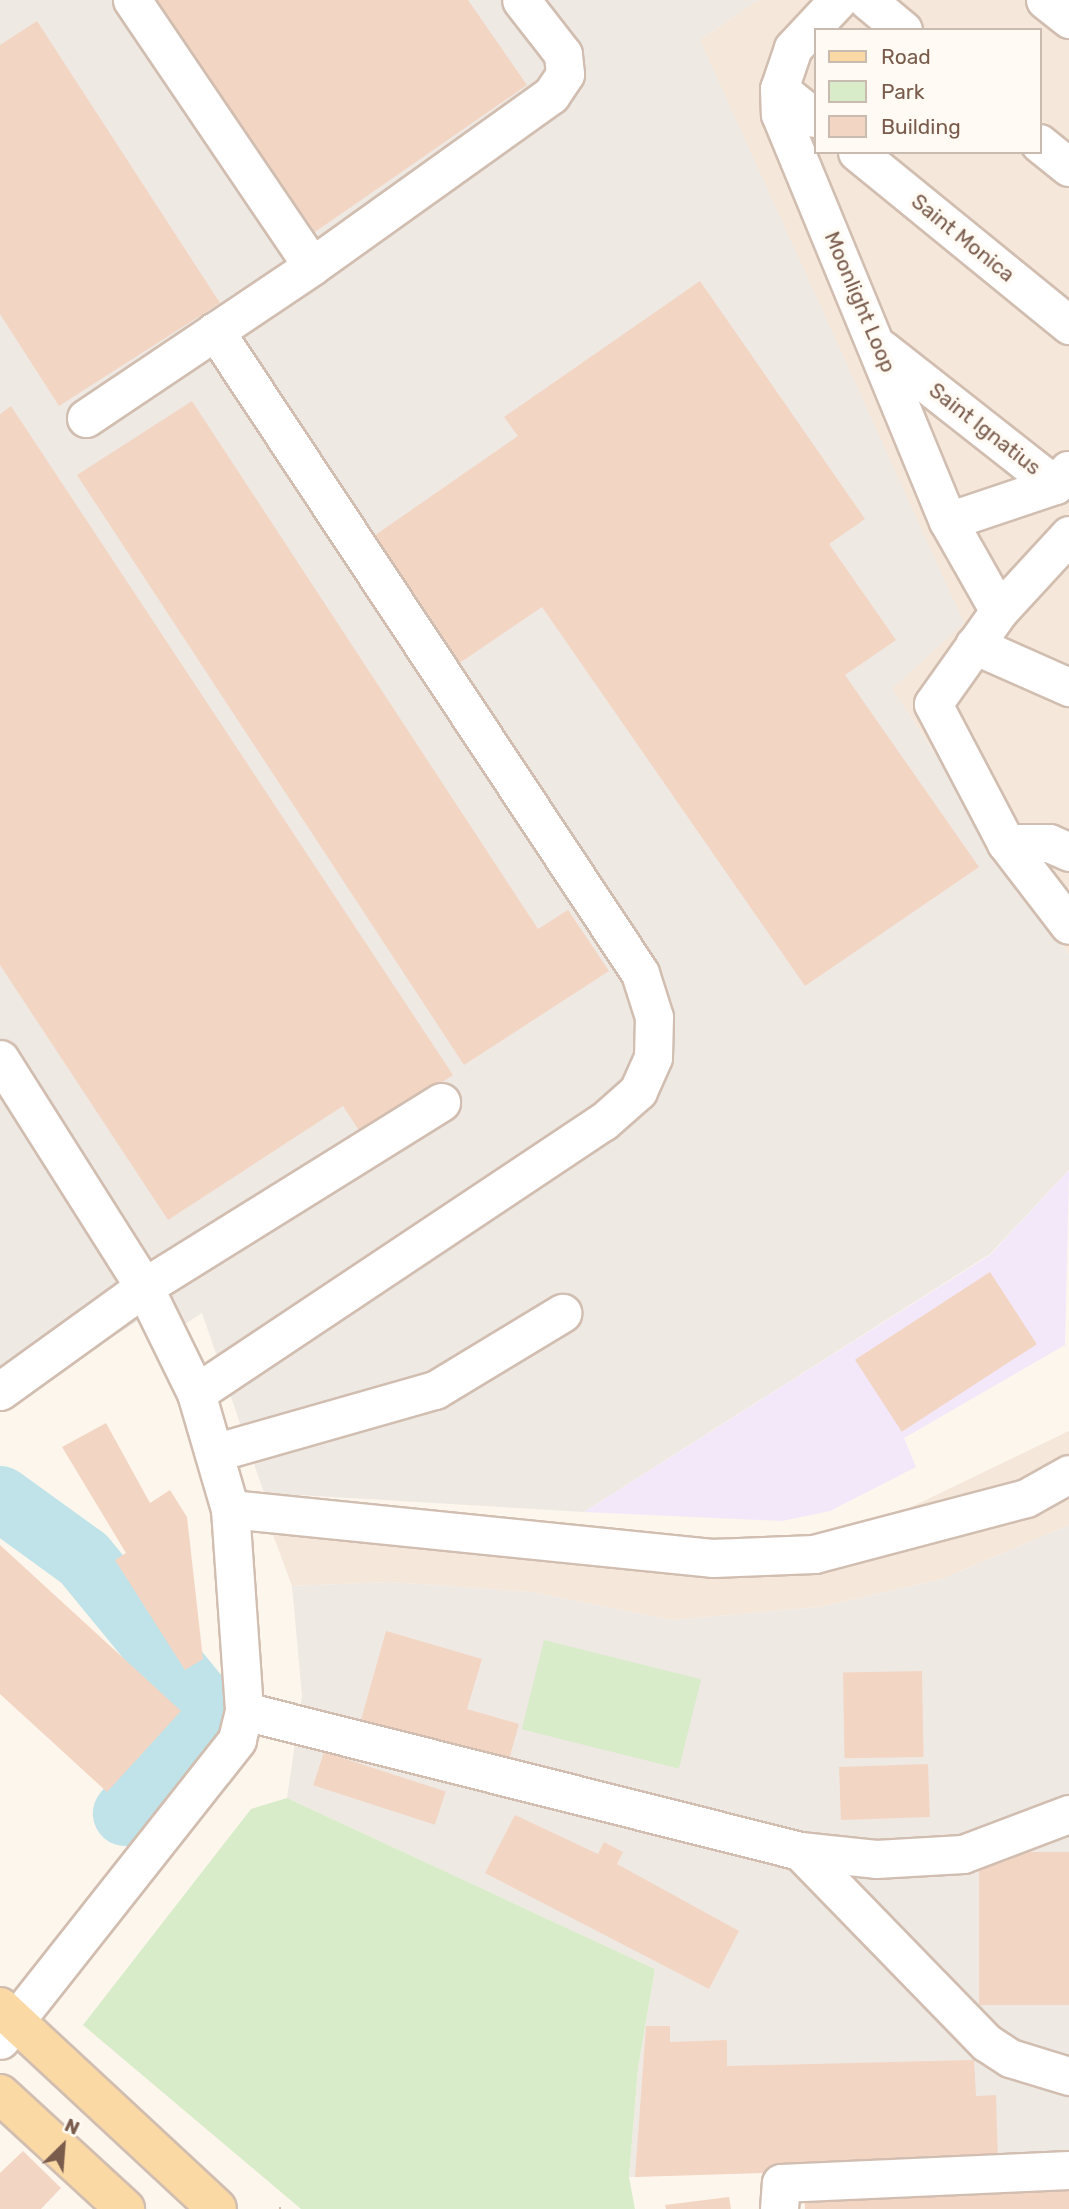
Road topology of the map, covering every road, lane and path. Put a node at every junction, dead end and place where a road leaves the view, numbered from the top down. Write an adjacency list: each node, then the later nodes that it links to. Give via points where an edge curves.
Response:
1 (132, 0): 13 (street)
2 (521, 0): 13 (street, via 563,54 565,74 551,95)
3 (838, 0): 8 (street, Moonlight Loop, via 793,48)
4 (867, 0): 7 (street)
5 (1045, 0): 6 (street)
6 (1069, 19)
7 (901, 28)
8 (779, 89): 9 (street); 16 (street, Moonlight Loop, via 785,132)
9 (814, 117)
10 (1041, 144): 12 (street)
11 (859, 154): 14 (street, Saint Monica)
12 (1069, 167)
13 (312, 266): 15 (street)
14 (1069, 325)
15 (215, 331): 17 (street); 32 (street, via 640,973 654,1017 653,1057 638,1091 603,1122)
16 (881, 348): 18 (street, Saint Ignatius); 19 (street, Moonlight Loop)
17 (86, 418)
18 (1062, 477): 19 (street)
19 (948, 521): 21 (street, Moonlight Loop)
20 (1069, 535): 21 (street)
21 (999, 611): 22 (street)
22 (974, 645): 23 (street); 24 (street, via 933,704)
23 (1069, 687)
24 (1006, 843): 25 (street, via 1049,843); 26 (street)
25 (1069, 852)
26 (1069, 925)
27 (0, 1059): 29 (street)
28 (441, 1102): 29 (street)
29 (144, 1287): 31 (street); 32 (street)
30 (562, 1313): 33 (street, via 435,1390)
31 (0, 1391)
32 (196, 1393): 33 (street)
33 (217, 1452): 35 (street)
34 (1069, 1474): 35 (street, via 1026,1498 814,1554 712,1558)
35 (230, 1509): 36 (street)
36 (244, 1711): 38 (street); 39 (street, via 237,1740)
37 (1069, 1814): 38 (street, via 963,1854 876,1859)
38 (800, 1851): 40 (street, via 987,2043 1010,2058)
39 (5, 2023): 44 (main road)
40 (1069, 2076)
41 (0, 2094): 43 (main road)
42 (1069, 2170): 45 (street, via 781,2183)
43 (125, 2209)
44 (217, 2209)
45 (779, 2209)

